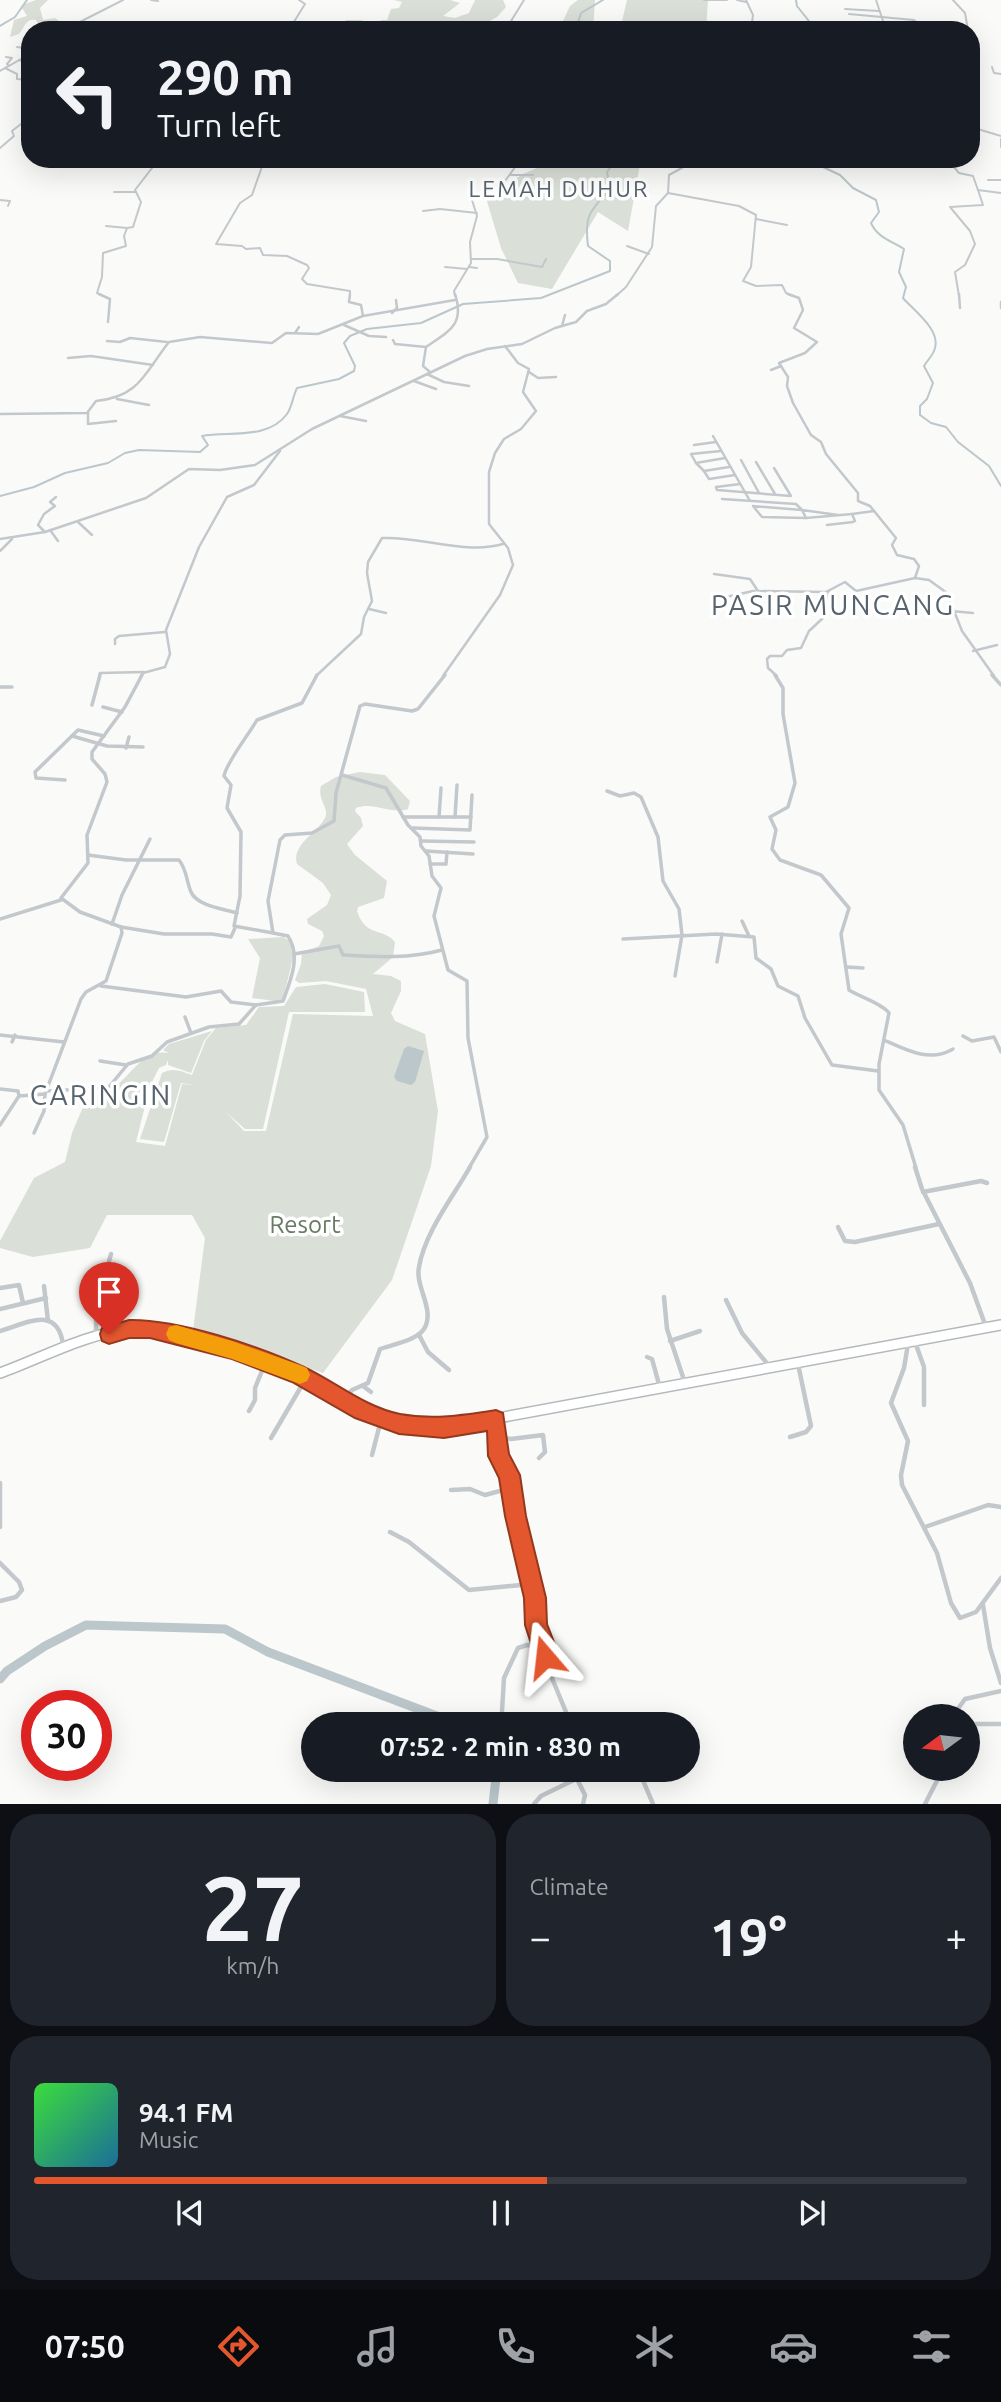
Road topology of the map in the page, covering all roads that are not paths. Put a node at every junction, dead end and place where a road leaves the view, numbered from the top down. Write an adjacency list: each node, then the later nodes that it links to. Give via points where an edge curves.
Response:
1 (123, 0): 17 (street)
2 (151, 0): 10 (street)
3 (299, 0): 18 (street, via 305,4)
4 (524, 0): 19 (street)
5 (704, 0): 6 (street)
6 (727, 0)
7 (737, 0): 11 (street)
8 (876, 0): 13 (street)
9 (953, 0): 24 (street)
10 (159, 1)
11 (746, 1): 20 (street)
12 (845, 9): 13 (street)
13 (879, 11): 16 (street)
14 (849, 14): 15 (street)
15 (862, 16): 16 (street); 21 (street)
16 (880, 18): 22 (street); 23 (street)
17 (82, 21)
18 (294, 21)
19 (511, 21)
20 (752, 21)
21 (863, 21)
22 (882, 21)
23 (916, 21)
24 (967, 21)
25 (18, 47): 26 (street)
26 (21, 48)
27 (6, 57): 29 (street, via 12,58)
28 (19, 60): 29 (street)
29 (7, 67): 31 (street); 33 (street)
30 (992, 67): 32 (street)
31 (0, 71)
32 (1001, 74)
33 (21, 79)
34 (21, 122): 38 (street)
35 (980, 130): 36 (street)
36 (1001, 138): 37 (street)
37 (1001, 147)
38 (0, 148)
39 (153, 168): 50 (street)
40 (262, 168): 77 (street, via 252,195 240,203 216,244 260,248 262,254 287,256 307,265 302,279 307,284 350,291 349,302 361,305)
41 (516, 168): 44 (street)
42 (681, 168): 51 (street, via 668,175)
43 (955, 168): 48 (street, via 972,176)
44 (512, 175): 45 (street); 57 (street, via 474,197)
45 (533, 175)
46 (988, 180): 47 (street)
47 (1001, 180)
48 (978, 190): 52 (street); 73 (street, via 983,205 950,207 974,235 976,248 965,268 955,272)
49 (114, 192): 50 (street)
50 (136, 192): 62 (street, via 141,202 133,227)
51 (667, 193): 59 (street, via 738,206); 64 (street, via 657,205)
52 (1001, 193)
53 (0, 200): 54 (street, via 10,201)
54 (8, 206)
55 (440, 209): 56 (street); 57 (street); 58 (street)
56 (423, 211)
57 (477, 213): 65 (street)
58 (441, 214)
59 (756, 219): 61 (street); 91 (street, via 751,267 743,281 756,286 782,285 786,293 799,299 803,313 794,328 817,342)
60 (106, 226): 62 (street)
61 (787, 226)
62 (127, 228): 78 (street, via 126,246 105,250 102,258 97,293 110,299)
63 (627, 246): 64 (street)
64 (649, 254): 80 (street, via 626,287 606,304)
65 (471, 258): 66 (street, via 541,267); 68 (street)
66 (546, 259)
67 (446, 267): 68 (street)
68 (468, 268): 69 (street); 72 (street, via 455,285)
69 (477, 268)
70 (396, 300): 75 (street)
71 (1001, 302): 74 (street)
72 (457, 303): 75 (street); 88 (street, via 459,316 452,328)
73 (960, 308)
74 (1001, 308)
75 (392, 313): 77 (street)
76 (565, 315): 80 (street)
77 (363, 316): 79 (street)
78 (107, 322)
79 (342, 324): 82 (street, via 318,334); 83 (street, via 369,336)
80 (562, 326): 87 (street)
81 (299, 327): 82 (street)
82 (295, 333): 86 (street, via 284,333 272,343 195,337)
83 (386, 337)
84 (393, 340): 88 (street)
85 (107, 341): 86 (street)
86 (169, 342): 90 (street)
87 (505, 346): 93 (street); 94 (street, via 473,352)
88 (426, 347): 94 (street, via 423,366)
89 (68, 358): 90 (street, via 91,356)
90 (153, 365): 99 (street)
91 (781, 366): 92 (street); 130 (street, via 792,401 811,435 858,493 858,500)
92 (771, 370)
93 (528, 372): 95 (street, via 538,378); 142 (street, via 523,392 535,412 499,446 489,470 488,521)
94 (428, 373): 96 (street); 97 (street, via 444,382)
95 (556, 377)
96 (414, 381): 98 (street); 103 (street)
97 (469, 386)
98 (436, 390)
99 (117, 399): 100 (street); 101 (street, via 96,401)
100 (149, 405)
101 (88, 412): 102 (street); 104 (street, via 88,424)
102 (0, 414)
103 (339, 416): 105 (street); 109 (street)
104 (116, 421)
105 (366, 421)
106 (713, 436): 107 (street)
107 (716, 442): 108 (street); 110 (street)
108 (694, 445)
109 (280, 451): 134 (street, via 252,466 186,470 146,498); 153 (street, via 254,485 226,497 190,566)
110 (720, 451): 111 (street); 114 (street, via 691,454)
111 (725, 458): 114 (street); 115 (street)
112 (741, 460): 121 (street)
113 (756, 462): 122 (street)
114 (696, 463): 117 (street)
115 (730, 467): 117 (street); 118 (street)
116 (774, 468): 123 (street)
117 (704, 471): 118 (street, via 709,479)
118 (735, 475): 119 (street)
119 (740, 484): 120 (street); 120 (street, via 716,487)
120 (744, 492): 121 (street); 126 (street)
121 (759, 493): 122 (street)
122 (775, 495): 123 (street)
123 (791, 496): 127 (street)
124 (55, 497): 137 (street, via 50,502 55,506 38,525)
125 (722, 499): 126 (street)
126 (750, 501): 127 (street); 128 (street)
127 (796, 504): 129 (street)
128 (753, 506): 129 (street); 133 (street, via 762,517)
129 (802, 510): 132 (street); 133 (street)
130 (874, 511): 131 (street); 145 (street, via 896,538 892,545 897,555 914,559 919,566)
131 (852, 514): 132 (street); 135 (street, via 853,522)
132 (838, 515): 133 (street)
133 (806, 518)
134 (78, 522): 136 (street); 138 (street)
135 (827, 525)
136 (50, 530): 137 (street); 141 (street)
137 (45, 532): 140 (street)
138 (92, 535)
139 (0, 539): 140 (street)
140 (12, 539): 143 (street)
141 (58, 541)
142 (503, 544): 149 (street, via 488,549 383,538 367,567); 170 (street, via 513,564 505,590 417,710 360,705)
143 (0, 551)
144 (714, 574): 146 (street, via 750,579)
145 (915, 578): 147 (street, via 856,591 845,582); 150 (street, via 929,580 945,592)
146 (758, 591): 147 (street); 148 (street)
147 (829, 591): 205 (street, via 823,618 807,632 801,648 767,659 783,688 795,783 788,807 770,817 776,829 771,847 780,860 821,875 849,908 841,934)
148 (726, 597)
149 (369, 609): 151 (street); 191 (street, via 361,634 329,668 318,672 304,701 257,720 225,769 231,785 227,808 241,831)
150 (951, 611): 152 (street); 156 (street)
151 (386, 613)
152 (973, 613)
153 (165, 632): 154 (street, via 122,636); 157 (street, via 170,654 165,667)
154 (114, 644)
155 (997, 645): 156 (street)
156 (973, 651): 158 (street)
157 (144, 672): 161 (street, via 100,673); 163 (street)
158 (1001, 685)
159 (0, 687): 160 (street)
160 (12, 687)
161 (92, 705)
162 (103, 707): 163 (street)
163 (122, 712): 165 (street)
164 (72, 736): 165 (street, via 81,729); 167 (street); 171 (street, via 35,775)
165 (104, 736): 167 (street)
166 (129, 737): 169 (street)
167 (98, 743): 169 (street); 187 (street, via 91,757 107,782 88,832)
168 (143, 747): 169 (street)
169 (127, 748)
170 (341, 775): 176 (street, via 383,786); 197 (street, via 333,822 314,832 285,835 278,845 268,901)
171 (65, 780)
172 (457, 785): 178 (street)
173 (441, 788): 177 (street)
174 (607, 791): 199 (street, via 622,797 634,793 643,799 659,841 662,879 677,903)
175 (472, 795): 179 (street)
176 (403, 817): 177 (street); 180 (street)
177 (439, 817): 178 (street)
178 (455, 817): 179 (street)
179 (471, 817): 180 (street, via 470,830)
180 (412, 828): 182 (street)
181 (150, 839): 188 (street)
182 (421, 841): 183 (street); 184 (street)
183 (474, 842)
184 (425, 851): 185 (street); 189 (street)
185 (447, 852): 186 (street); 189 (street, via 446,864)
186 (473, 854)
187 (88, 855): 188 (street); 190 (street, via 87,866)
188 (138, 861): 191 (street, via 179,860 192,895); 194 (street)
189 (430, 864): 202 (street, via 441,888 433,916)
190 (61, 900): 192 (street); 194 (street)
191 (237, 914): 196 (street)
192 (0, 919)
193 (741, 921): 200 (street)
194 (112, 924): 195 (street)
195 (121, 927): 196 (street, via 183,937 231,936); 208 (street)
196 (235, 928): 197 (street)
197 (273, 933): 203 (street, via 290,937)
198 (722, 934): 199 (street); 200 (street); 204 (street)
199 (682, 935): 201 (street); 207 (street)
200 (748, 936): 222 (street, via 755,939 756,958 771,969 776,984 798,996 832,1065)
201 (623, 939)
202 (442, 950): 203 (street, via 388,958 343,955 339,946); 245 (street, via 449,973 467,979 467,1035 487,1137 431,1235 419,1267 428,1320)
203 (294, 954): 209 (street, via 283,1001)
204 (717, 961)
205 (847, 967): 206 (street); 215 (street, via 851,993 888,1009)
206 (863, 968)
207 (675, 976)
208 (101, 986): 209 (street, via 186,997 221,991 230,1002); 217 (street, via 82,996)
209 (256, 1005): 211 (street, via 240,1023)
210 (185, 1017): 211 (street)
211 (191, 1033): 221 (street)
212 (15, 1034): 213 (street); 216 (street); 217 (street)
213 (0, 1035)
214 (963, 1036): 219 (street, via 972,1041 996,1038)
215 (884, 1040): 218 (street, via 920,1054 941,1055); 222 (street)
216 (12, 1042)
217 (64, 1042): 224 (street)
218 (953, 1049)
219 (1001, 1052)
220 (100, 1061): 221 (street)
221 (127, 1065): 224 (street, via 108,1087)
222 (878, 1071): 229 (street, via 880,1093 903,1125)
223 (0, 1089): 225 (street, via 18,1091)
224 (46, 1092): 225 (street); 227 (street)
225 (19, 1096): 226 (street)
226 (0, 1125)
227 (34, 1133)
228 (987, 1183): 229 (street)
229 (923, 1192): 230 (street)
230 (939, 1224): 231 (street, via 855,1242 844,1240); 242 (street, via 970,1283)
231 (838, 1227)
232 (111, 1254): 246 (street, via 94,1316)
233 (44, 1286): 236 (street)
234 (0, 1288): 238 (street, via 19,1285)
235 (664, 1297): 247 (street)
236 (46, 1298): 238 (street); 240 (street)
237 (726, 1300): 253 (street, via 742,1333)
238 (23, 1303): 239 (street)
239 (0, 1309)
240 (48, 1321): 243 (street); 249 (street, via 57,1324)
241 (1001, 1325): 242 (highway)
242 (986, 1329): 248 (highway)
243 (0, 1331)
244 (700, 1331): 247 (street)
245 (419, 1335): 254 (street, via 428,1352); 258 (street, via 380,1349 369,1382)
246 (97, 1338): 249 (highway); 251 (highway, via 129,1329 150,1329)
247 (670, 1341): 257 (street)
248 (911, 1343): 252 (highway); 262 (street, via 924,1367); 277 (street, via 891,1403 908,1441 901,1482)
249 (65, 1350): 255 (highway)
250 (646, 1357): 259 (street, via 652,1359)
251 (265, 1361): 256 (highway); 263 (street)
252 (798, 1364): 253 (highway); 267 (street, via 811,1426)
253 (772, 1369): 257 (highway)
254 (449, 1370)
255 (0, 1373)
256 (306, 1378): 261 (highway); 268 (street)
257 (686, 1385): 259 (highway)
258 (363, 1386): 260 (street); 261 (street)
259 (661, 1390): 265 (highway)
260 (371, 1392)
261 (343, 1401): 264 (highway)
262 (924, 1405)
263 (249, 1411)
264 (381, 1420): 265 (highway, via 428,1428); 269 (street)
265 (496, 1420): 266 (street)
266 (498, 1437): 270 (street, via 543,1435 545,1452); 272 (street, via 499,1460)
267 (790, 1437)
268 (271, 1438)
269 (372, 1455)
270 (538, 1458)
271 (0, 1483): 275 (street)
272 (511, 1488): 273 (street, via 485,1495 470,1489); 281 (street)
273 (451, 1490)
274 (1001, 1507): 277 (street, via 988,1505)
275 (1, 1510): 276 (street)
276 (0, 1527)
277 (925, 1527): 283 (street, via 959,1616 964,1618)
278 (390, 1532): 281 (street, via 469,1590)
279 (0, 1563): 282 (street, via 22,1590 16,1597)
280 (1001, 1578): 283 (street)
281 (532, 1584): 284 (street, via 536,1628)
282 (0, 1601)
283 (983, 1605): 285 (street)
284 (545, 1647): 288 (street, via 518,1648 504,1678); 289 (street)
285 (1001, 1683)
286 (1001, 1691): 287 (street)
287 (956, 1704)
288 (502, 1711)
289 (566, 1712)
290 (980, 1724): 291 (street)
291 (1001, 1724)
292 (570, 1782): 296 (street)
293 (578, 1782): 297 (street, via 585,1795)
294 (644, 1782): 298 (street)
295 (936, 1782): 299 (street)
296 (534, 1804)
297 (583, 1804)
298 (653, 1804)
299 (925, 1804)

